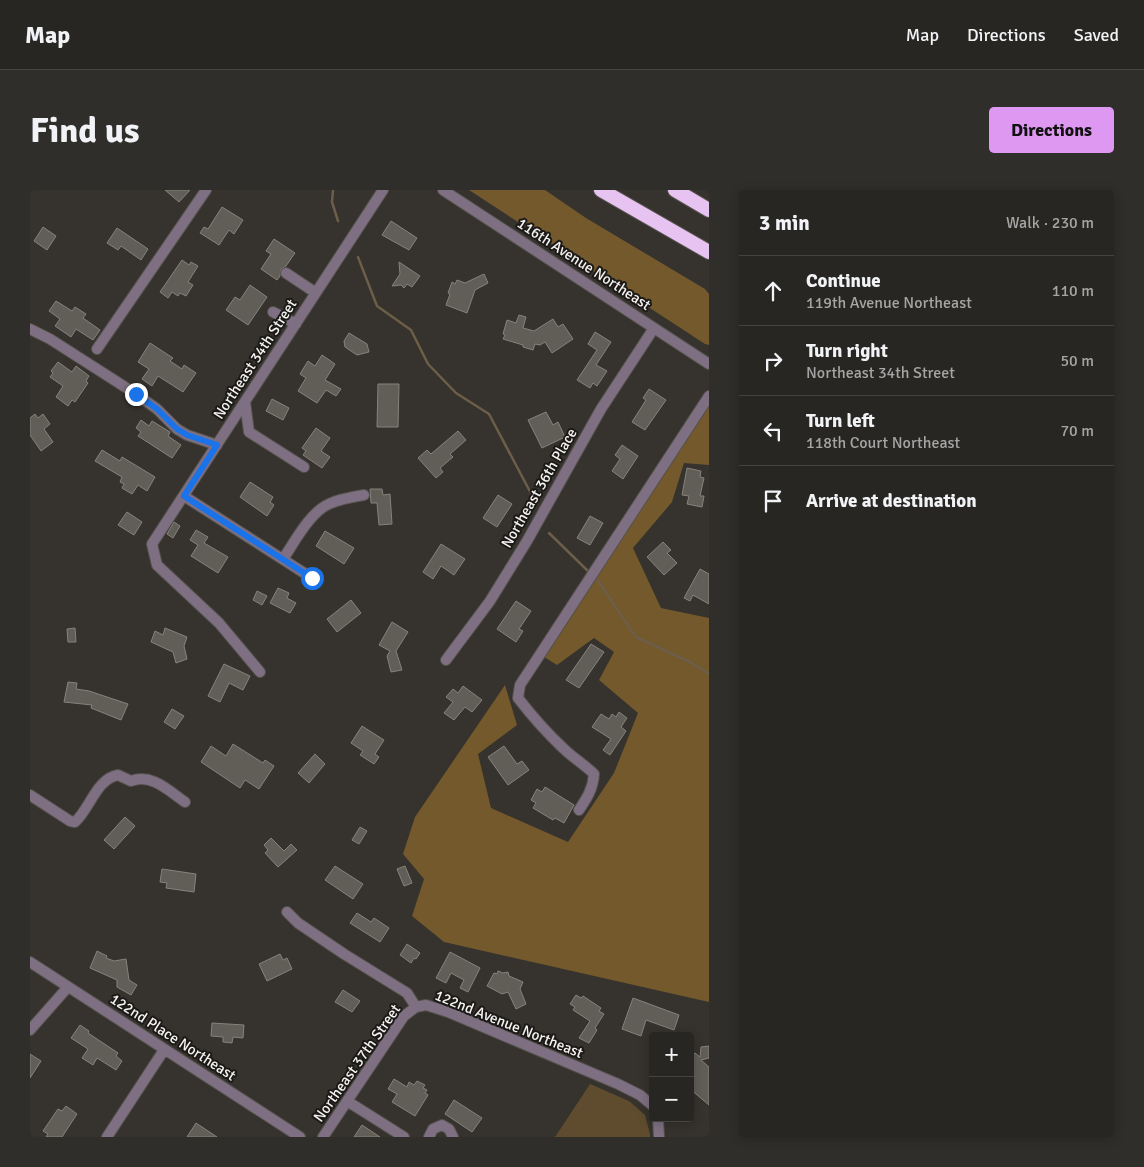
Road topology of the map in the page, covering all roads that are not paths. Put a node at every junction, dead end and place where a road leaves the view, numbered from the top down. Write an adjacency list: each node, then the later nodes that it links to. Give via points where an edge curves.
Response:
1 (206, 190): 14 (street)
2 (383, 190): 9 (street, Northeast 34th Street)
3 (443, 190): 12 (street, 116th Avenue Northeast)
4 (601, 190): 7 (highway)
5 (675, 190): 6 (highway)
6 (709, 210)
7 (709, 252)
8 (286, 273): 9 (street)
9 (316, 293): 11 (street, Northeast 34th Street)
10 (273, 312): 11 (street)
11 (296, 324): 17 (street, Northeast 34th Street)
12 (654, 328): 15 (street, 116th Avenue Northeast); 24 (street, Northeast 36th Place, via 602,409 528,541 490,601)
13 (30, 329): 18 (street, via 136,394 177,429)
14 (97, 349)
15 (709, 364)
16 (709, 396): 28 (street, via 520,685 518,698 530,714 594,774 590,794)
17 (245, 402): 18 (street, Northeast 34th Street); 19 (street, via 249,432)
18 (217, 445): 21 (street, Northeast 34th Street)
19 (304, 467)
20 (364, 495): 22 (street, via 321,508)
21 (184, 496): 22 (street); 25 (street, Northeast 34th Street, via 152,544 157,565 219,623)
22 (283, 559): 23 (street)
23 (312, 578)
24 (446, 660)
25 (260, 672)
26 (30, 795): 27 (street, via 75,822 109,778 118,775 131,780 140,777 152,780)
27 (185, 802)
28 (579, 810)
29 (287, 912): 32 (street, 122nd Avenue Northeast, via 344,954 406,993)
30 (30, 962): 31 (street, 122nd Place Northeast)
31 (68, 987): 33 (street); 34 (street, 122nd Place Northeast)
32 (416, 1007): 35 (street, Northeast 37th Street, via 404,1016); 36 (street, 122nd Avenue Northeast, via 426,1005 456,1016 618,1084 640,1094)
33 (30, 1030)
34 (164, 1050): 38 (street); 39 (street, 122nd Place Northeast)
35 (347, 1101): 40 (street, Northeast 37th Street); 41 (street)
36 (649, 1102)
37 (658, 1122): 44 (street)
38 (107, 1137)
39 (300, 1137)
40 (323, 1137)
41 (404, 1137)
42 (429, 1137): 43 (street, via 433,1129 442,1125)
43 (453, 1137)
44 (658, 1137)

